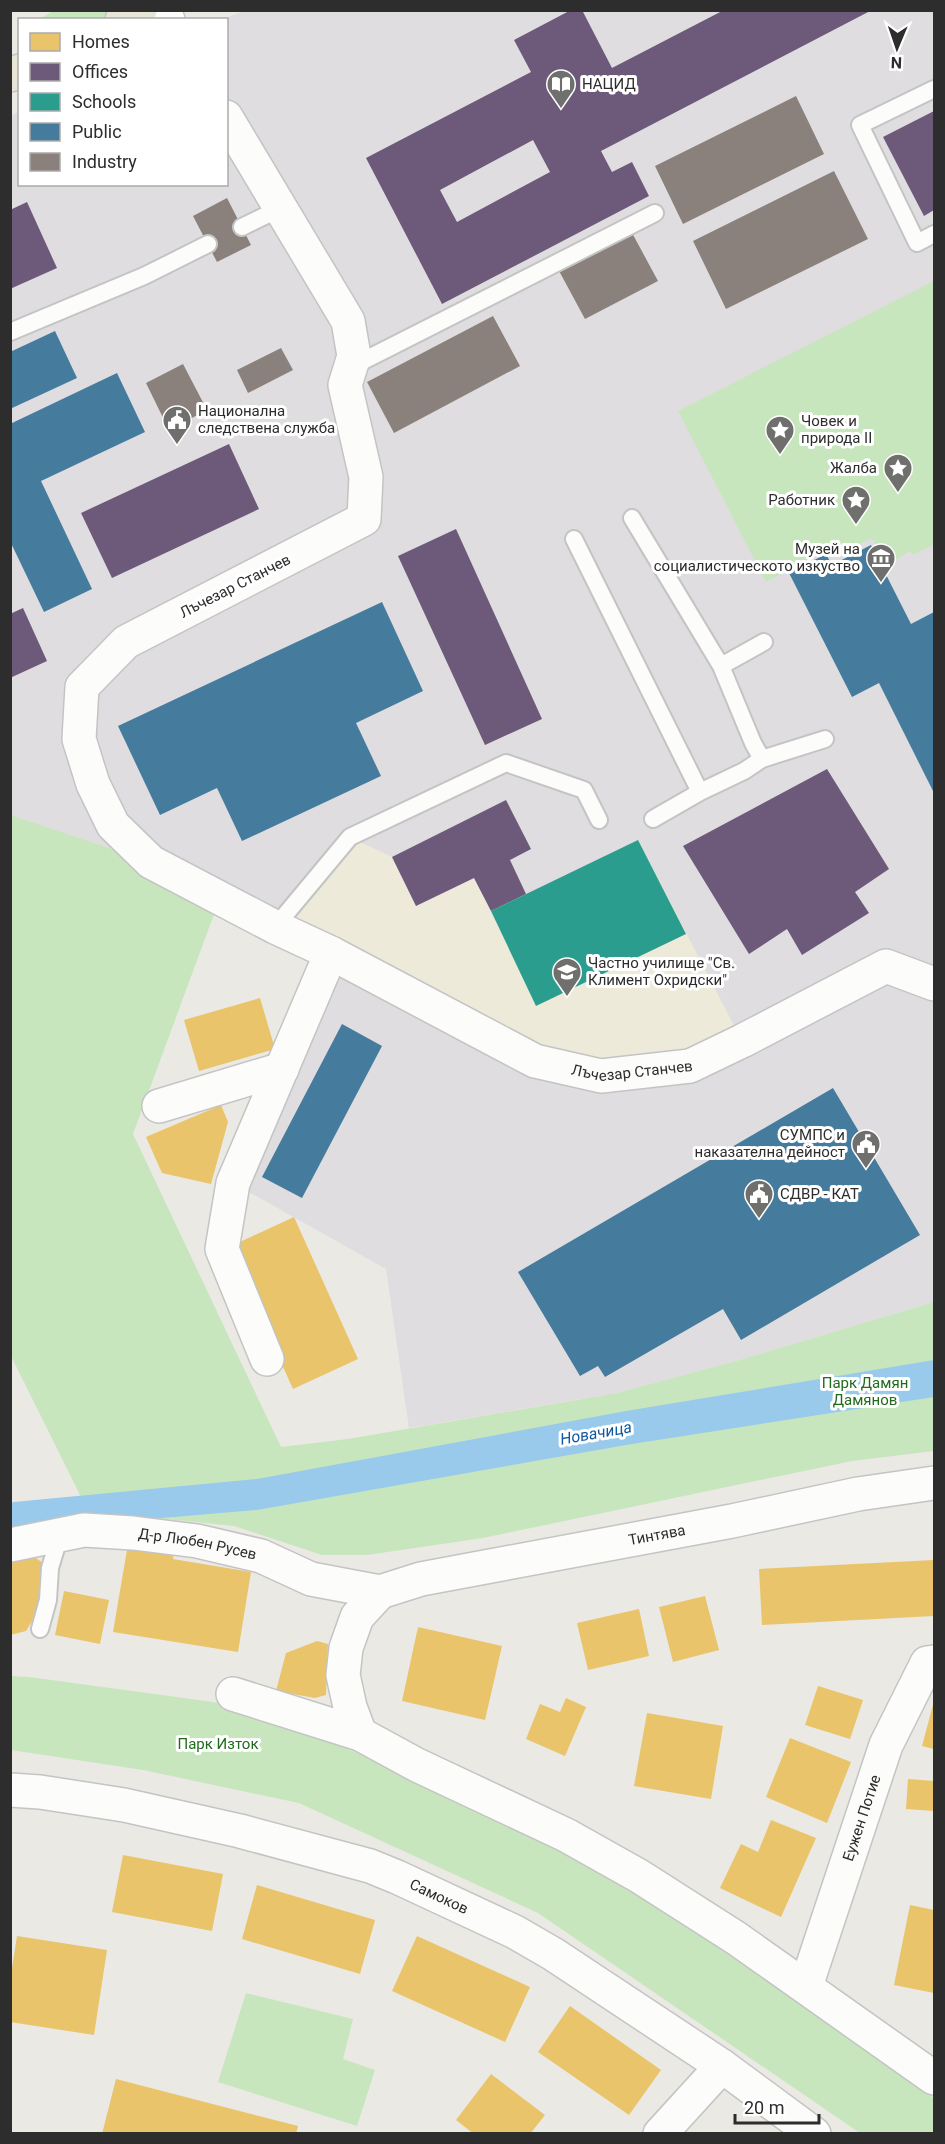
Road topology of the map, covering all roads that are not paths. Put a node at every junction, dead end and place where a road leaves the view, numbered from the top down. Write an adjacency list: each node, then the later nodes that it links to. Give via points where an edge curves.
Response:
1 (140, 10): 2 (main road)
2 (126, 18)
3 (934, 89): 8 (lane, via 860,125 917,243)
4 (228, 120): 5 (street, Лъчезар Станчев)
5 (281, 208): 7 (lane); 11 (street, Лъчезар Станчев, via 348,321 354,356)
6 (655, 213): 11 (lane)
7 (242, 227)
8 (934, 234)
9 (208, 244): 10 (lane, via 144,276)
10 (10, 332)
11 (350, 368): 21 (street, Лъчезар Станчев, via 345,385 366,477 364,519 126,642 82,687 79,739 93,784 113,825 151,862)
12 (632, 518): 15 (lane)
13 (574, 539): 18 (lane)
14 (764, 642): 15 (lane)
15 (722, 666): 17 (lane)
16 (825, 739): 17 (lane)
17 (762, 759): 18 (lane)
18 (700, 792): 19 (lane)
19 (653, 819)
20 (599, 820): 21 (lane, via 584,790 506,763 350,837)
21 (275, 927): 22 (street, Лъчезар Станчев)
22 (331, 953): 23 (street, Лъчезар Станчев, via 535,1061 601,1076 690,1066 885,966); 24 (street)
23 (934, 984)
24 (282, 1069): 25 (street); 26 (street, via 233,1183 222,1249)
25 (159, 1106)
26 (267, 1359)
27 (934, 1483): 30 (street, Тинтява, via 858,1494 421,1579)
28 (60, 1535): 29 (street, Д-р Любен Русев); 30 (street, Д-р Любен Русев, via 92,1531 197,1541 261,1556 311,1580); 31 (lane)
29 (10, 1545)
30 (380, 1592): 34 (street, via 357,1617 346,1648 343,1675)
31 (40, 1629)
32 (934, 1662): 36 (street, Еужен Потие, via 927,1663 886,1745)
33 (233, 1694): 34 (street)
34 (360, 1734): 36 (street, via 639,1876)
35 (10, 1790): 37 (street, Самоков, via 135,1808 262,1836 370,1866 534,1943)
36 (806, 1986): 38 (street)
37 (722, 2066): 39 (street); 40 (street, Самоков)
38 (934, 2078)
39 (660, 2133)
40 (814, 2133)

